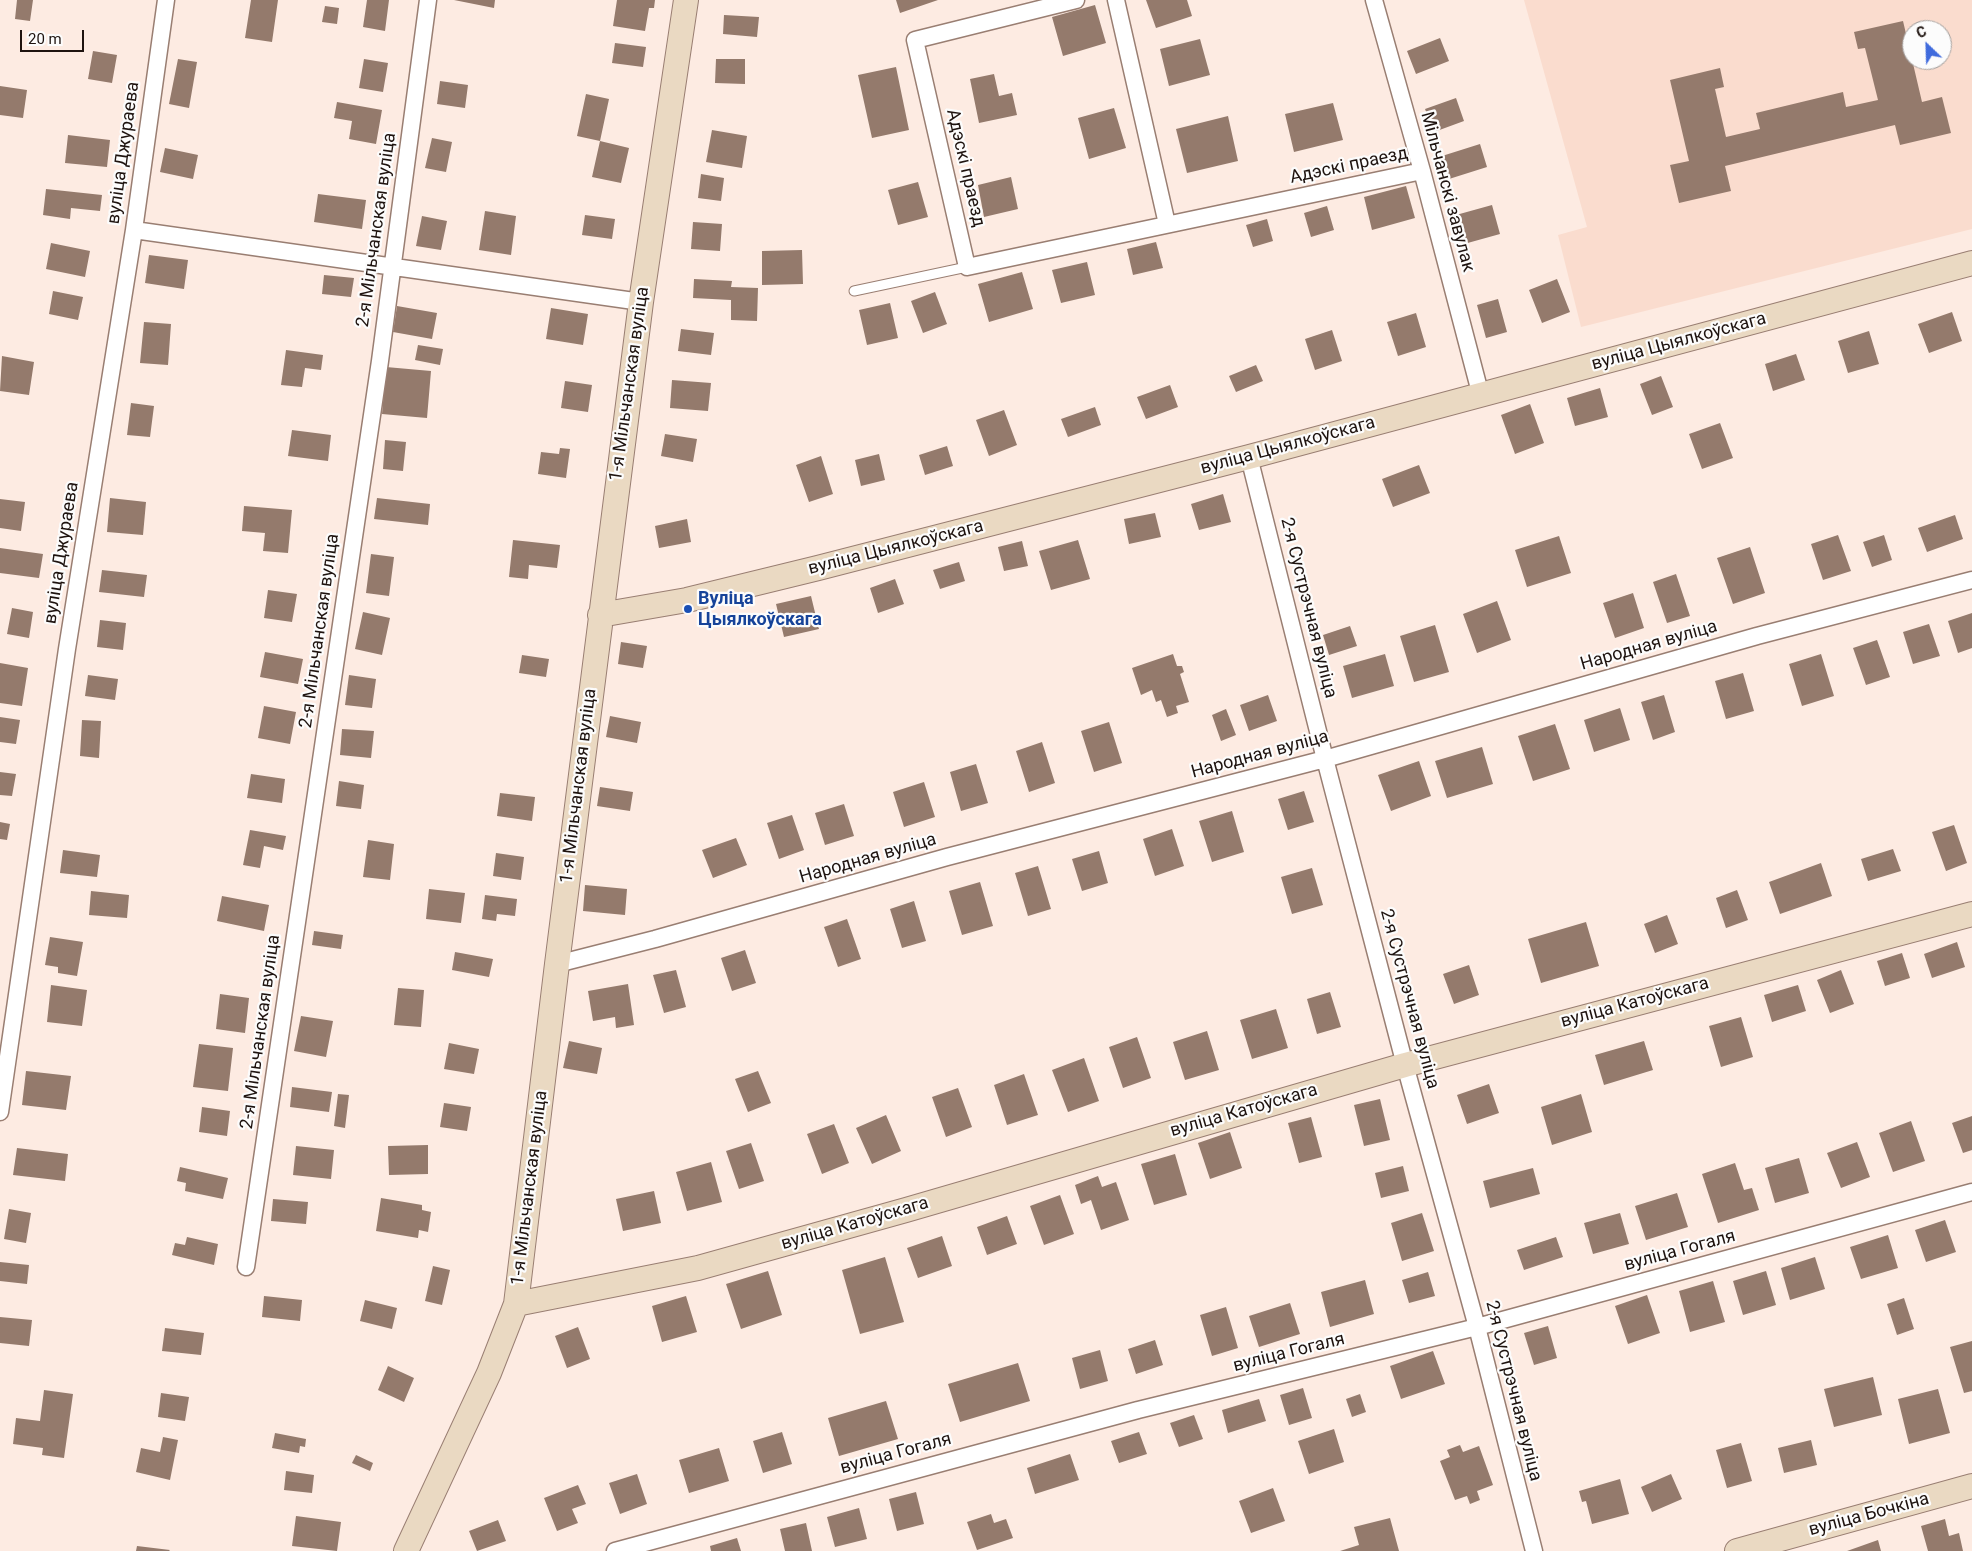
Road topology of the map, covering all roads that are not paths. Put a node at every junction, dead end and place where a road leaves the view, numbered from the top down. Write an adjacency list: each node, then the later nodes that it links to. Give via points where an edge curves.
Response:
1 (166, 0): 9 (street, вуліца Джураева)
2 (428, 0): 11 (street, 2-я Мільчанская вуліца)
3 (686, 0): 14 (street, 1-я Мільчанская вуліца)
4 (1076, 0): 12 (street, Адэскі праезд, via 915,40)
5 (1116, 0): 8 (street)
6 (1374, 0): 7 (street, Мільчанскі завулак)
7 (1422, 171): 8 (street, Адэскі праезд); 15 (street, Мільчанскі завулак)
8 (1167, 224): 12 (street, Адэскі праезд)
9 (134, 230): 11 (street); 23 (street, вуліца Джураева, via 67,649)
10 (1972, 263): 15 (street, вуліца Цыялкоўскага)
11 (391, 266): 14 (street); 25 (street, 2-я Мільчанская вуліца, via 380,362)
12 (967, 267): 13 (lane)
13 (854, 291)
14 (641, 302): 18 (street, 1-я Мільчанская вуліца)
15 (1480, 396): 16 (street, вуліца Цыялкоўскага)
16 (1249, 457): 18 (street, вуліца Цыялкоўскага, via 687,600); 19 (street, 2-я Сустрэчная вуліца)
17 (1972, 580): 19 (street, Народная вуліца, via 1757,636)
18 (600, 615): 21 (street, 1-я Мільчанская вуліца)
19 (1324, 759): 21 (street, Народная вуліца, via 947,857); 22 (street, 2-я Сустрэчная вуліца)
20 (1972, 914): 22 (street, вуліца Катоўскага)
21 (556, 964): 26 (street, 1-я Мільчанская вуліца)
22 (1405, 1065): 26 (street, вуліца Катоўскага, via 698,1268); 27 (street, 2-я Сустрэчная вуліца)
23 (0, 1112)
24 (1972, 1192): 27 (street, вуліца Гогаля)
25 (246, 1268)
26 (516, 1304): 29 (street, 1-я Мільчанская вуліца, via 489,1374)
27 (1477, 1327): 30 (street, вуліца Гогаля, via 1138,1410); 31 (street, 2-я Сустрэчная вуліца)
28 (1972, 1486): 32 (street, вуліца Бочкіна)
29 (406, 1551)
30 (615, 1551)
31 (1534, 1551)
32 (1737, 1551)

